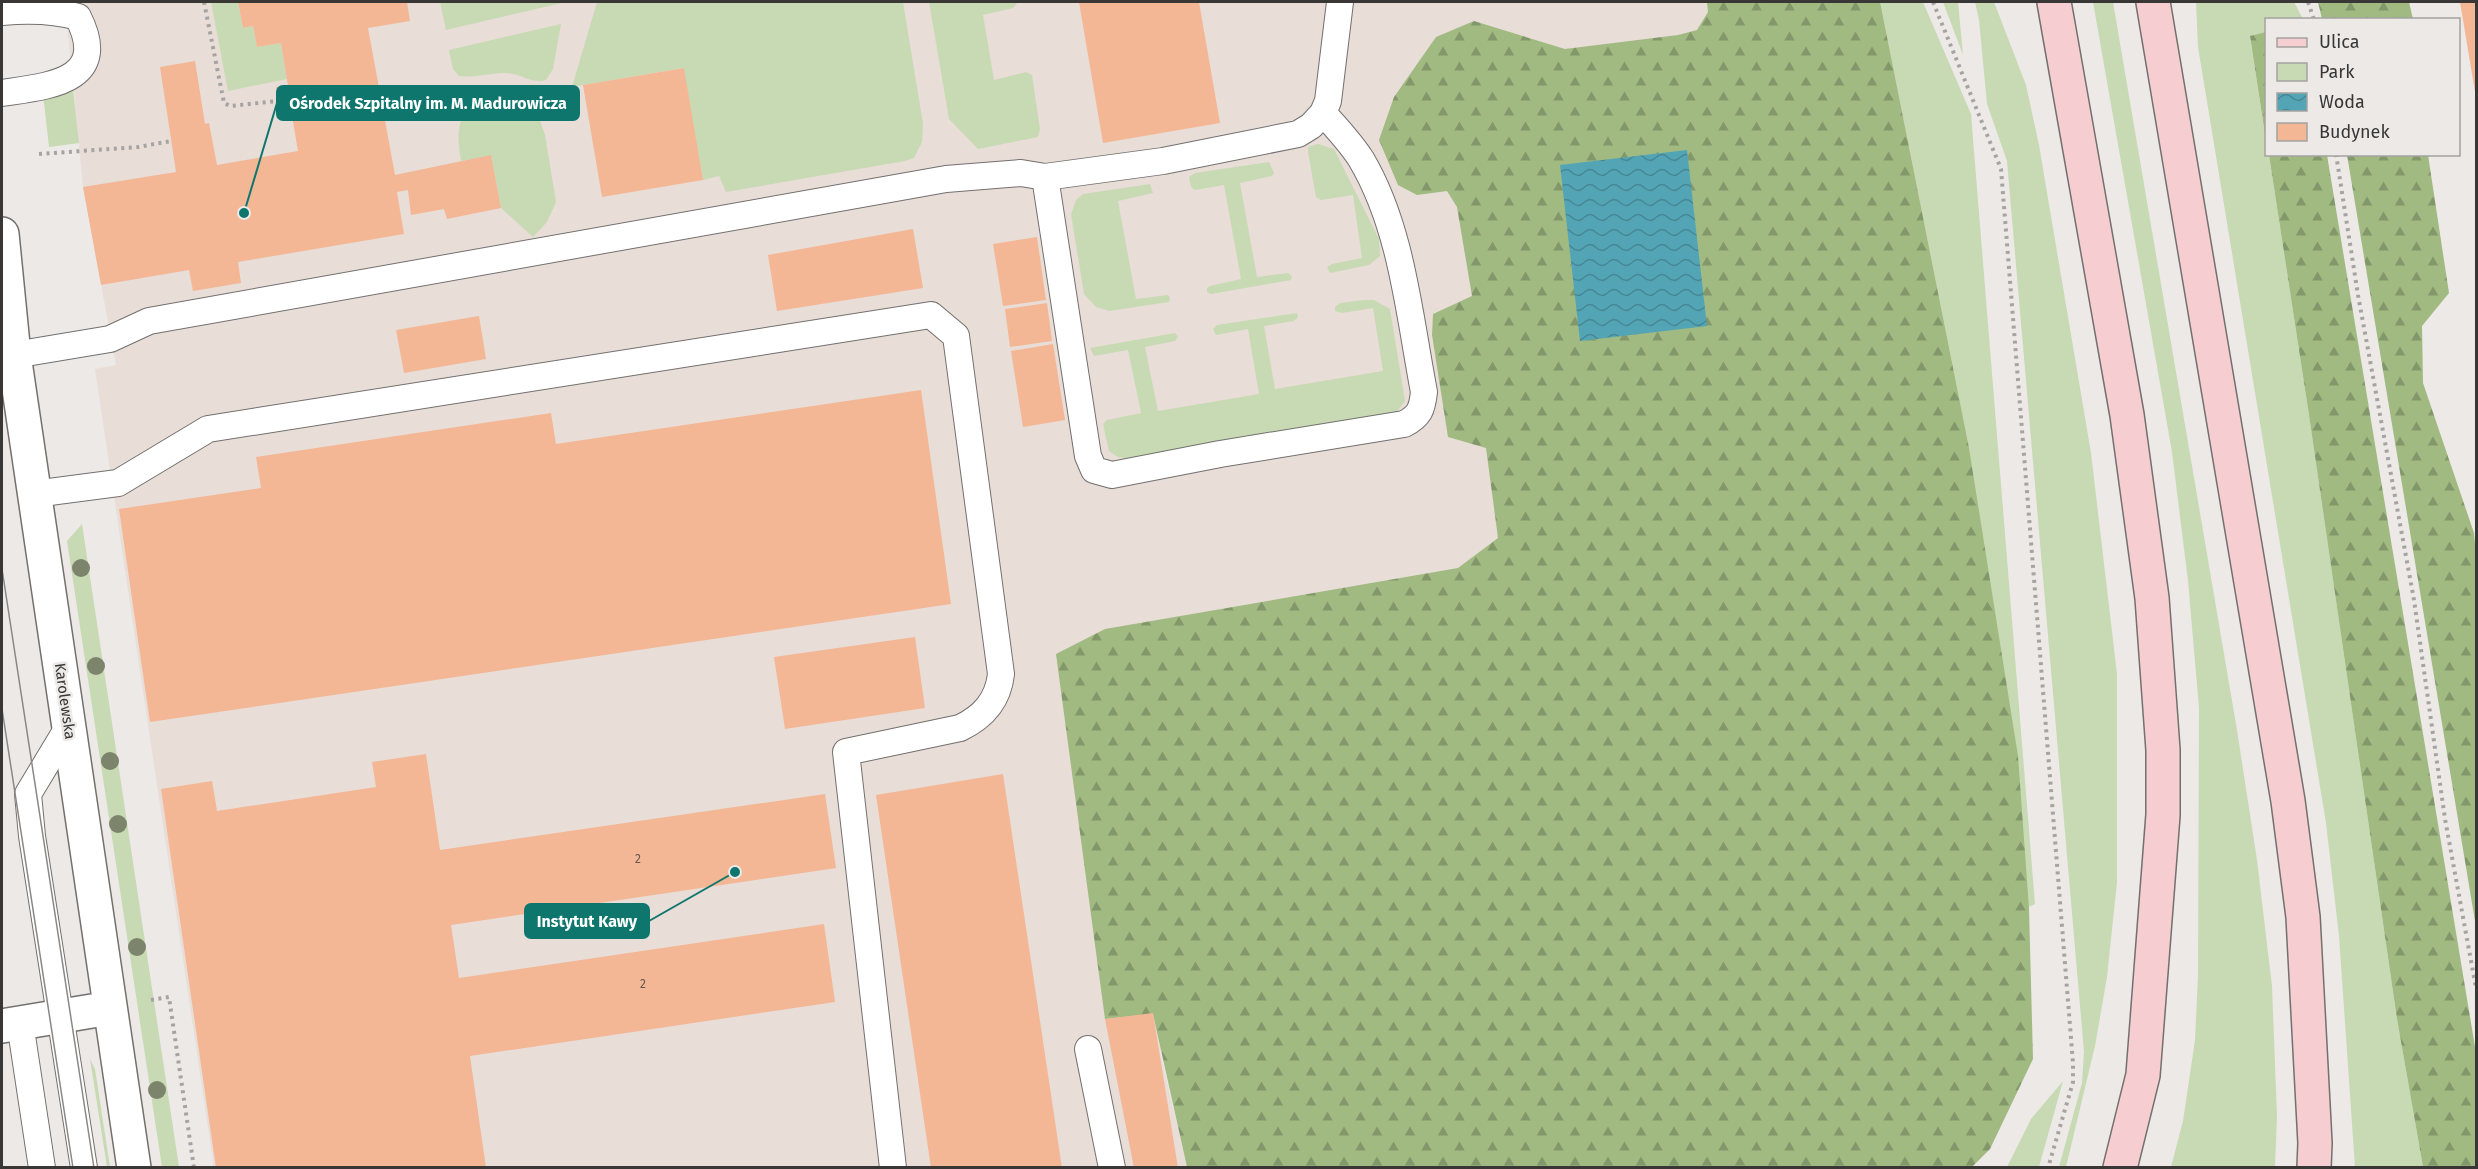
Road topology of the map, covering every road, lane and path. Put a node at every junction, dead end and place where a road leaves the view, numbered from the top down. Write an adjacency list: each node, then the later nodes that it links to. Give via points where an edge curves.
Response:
1 (204, 2): 10 (path, via 224,103 230,106)
2 (1340, 2): 11 (lane, via 1328,101)
3 (1933, 2): 33 (path, via 2001,169 2073,1063 2073,1082)
4 (2054, 2): 34 (main road, via 2127,415 2152,598 2163,750 2162,837 2143,1075)
5 (2153, 2): 26 (main road, via 2288,801 2303,917)
6 (2308, 2): 8 (path)
7 (2, 12): 9 (lane, via 66,13 78,17 87,56 82,69 54,84)
8 (2313, 18)
9 (2, 93)
10 (278, 101)
11 (1323, 113): 15 (lane, via 1298,135 1163,161); 15 (lane, via 1362,160 1394,236 1424,392 1422,411 1404,424 1112,475 1094,470 1088,456)
12 (171, 141): 13 (path)
13 (39, 154)
14 (2336, 156): 20 (path, via 2414,600 2445,819)
15 (1045, 177): 17 (lane, via 1021,173 935,181 149,321 110,339)
16 (2, 234): 17 (street, Karolewska)
17 (14, 355): 18 (street, Karolewska)
18 (34, 494): 19 (street, Karolewska); 31 (lane, via 118,483 208,429 931,315 956,336 1001,674 999,690 977,720 960,728 846,752)
19 (69, 726): 22 (street, Karolewska); 23 (lane, via 28,794)
20 (2476, 988)
21 (169, 997): 30 (path)
22 (110, 1008): 23 (street); 29 (street, Karolewska)
23 (60, 1017): 24 (street); 28 (lane)
24 (11, 1024): 27 (lane)
25 (1088, 1049): 32 (lane)
26 (2318, 1159)
27 (42, 1167)
28 (84, 1167)
29 (134, 1167)
30 (194, 1167)
31 (894, 1167)
32 (1112, 1167)
33 (2048, 1167)
34 (2120, 1167)

